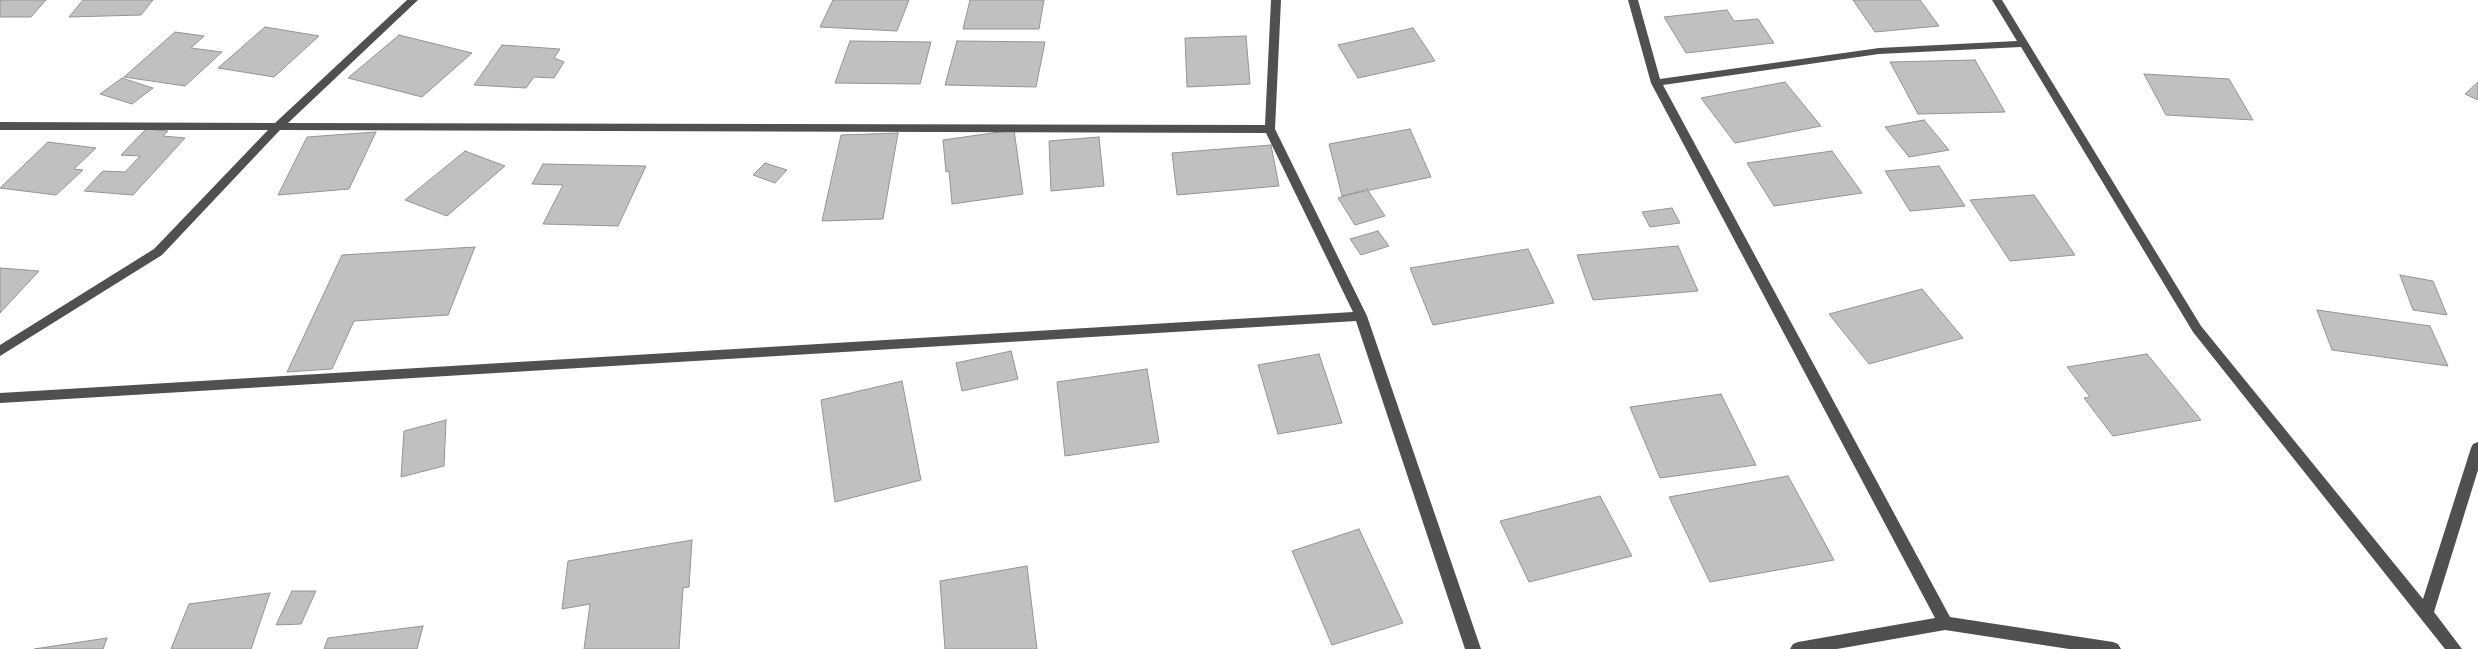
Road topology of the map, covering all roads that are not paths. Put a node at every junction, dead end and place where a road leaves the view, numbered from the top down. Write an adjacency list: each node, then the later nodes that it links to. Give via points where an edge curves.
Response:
1 (413, 0): 8 (street)
2 (1276, 0): 9 (street)
3 (1633, 0): 6 (street)
4 (1997, 0): 5 (street)
5 (2024, 44): 6 (street, via 1879,51); 14 (street, via 2197,329)
6 (1656, 83): 15 (street)
7 (0, 126): 8 (street)
8 (278, 126): 9 (street); 11 (street, via 158,252)
9 (1270, 129): 10 (street)
10 (1361, 316): 12 (street); 16 (street)
11 (0, 351)
12 (0, 398)
13 (2478, 448): 14 (street)
14 (2426, 613): 19 (street)
15 (1945, 623): 17 (street); 18 (street)
16 (1473, 649)
17 (1798, 649)
18 (2113, 649)
19 (2454, 649)

